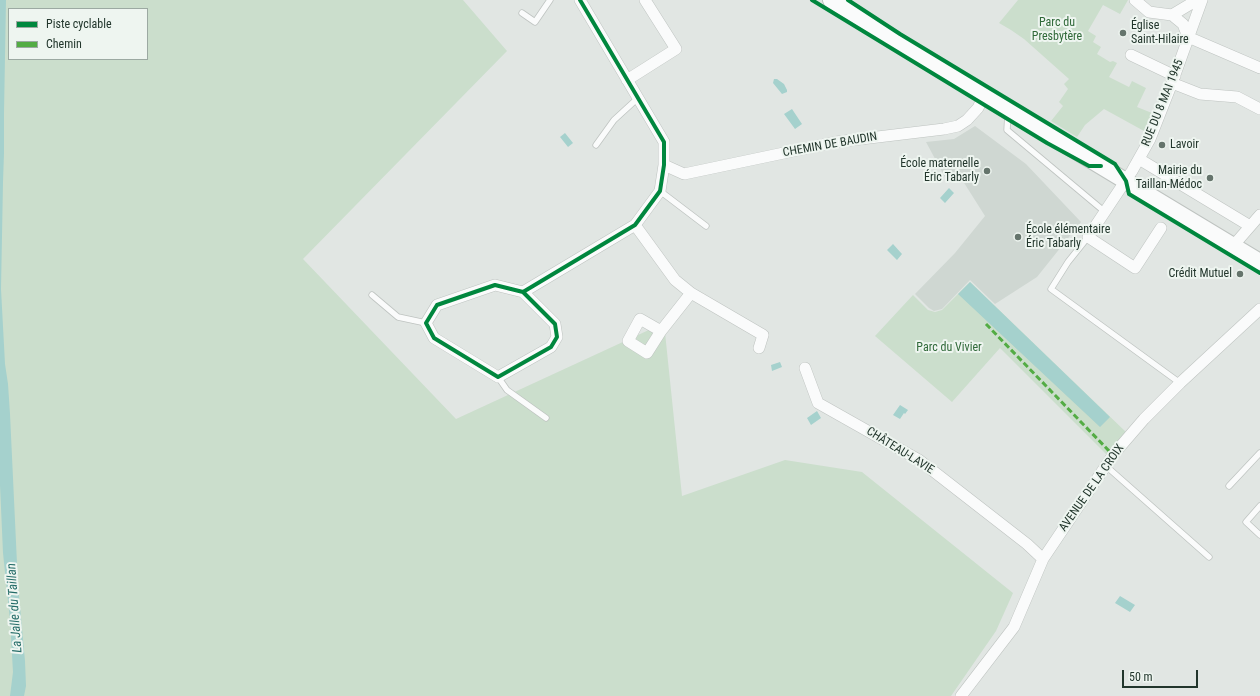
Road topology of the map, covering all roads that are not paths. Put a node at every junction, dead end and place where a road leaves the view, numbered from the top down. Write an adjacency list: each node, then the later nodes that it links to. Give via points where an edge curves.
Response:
1 (550, 0): 8 (lane, via 535,22)
2 (580, 0): 13 (street)
3 (645, 0): 13 (street, via 676,50)
4 (831, 0): 15 (main road)
5 (1135, 0): 9 (street, via 1149,12)
6 (1197, 0): 9 (street)
7 (1202, 0): 10 (street, RUE DU 8 MAI 1945)
8 (522, 13)
9 (1172, 15): 10 (street, via 1182,24)
10 (1188, 37): 12 (street); 14 (street, RUE DU 8 MAI 1945)
11 (1131, 55): 14 (street)
12 (1260, 68)
13 (627, 80): 16 (street)
14 (1173, 80): 17 (street, via 1200,94 1237,97); 20 (street, RUE DU 8 MAI 1945, via 1150,139)
15 (984, 95): 18 (main road); 21 (street, CHEMIN DE BAUDIN, via 978,108 958,126 836,142 684,174)
16 (638, 98): 19 (lane, via 614,120); 21 (street, via 664,142)
17 (1260, 109)
18 (1008, 110): 22 (main road); 24 (lane, via 1007,130)
19 (596, 145)
20 (1139, 159): 22 (street, RUE DU 8 MAI 1945); 28 (street)
21 (664, 166): 23 (street)
22 (1126, 181): 24 (street, RUE DU 8 MAI 1945); 31 (main road)
23 (660, 191): 26 (street); 27 (lane)
24 (1105, 212): 30 (street, RUE DU 8 MAI 1945)
25 (1260, 215): 28 (street)
26 (635, 225): 33 (street); 34 (street, via 675,280)
27 (706, 226)
28 (1250, 226): 31 (street)
29 (1161, 228): 30 (street, via 1135,268)
30 (1088, 237): 42 (lane, via 1051,289)
31 (1233, 246): 32 (main road)
32 (1260, 262)
33 (523, 292): 37 (street, via 495,285 437,305); 41 (street, via 556,324 557,337 551,347)
34 (691, 293): 38 (street); 39 (street, via 763,335)
35 (372, 296): 37 (lane, via 398,317)
36 (1260, 309): 42 (street, AVENUE DE LA CROIX)
37 (426, 323): 41 (street, via 434,338)
38 (661, 331)
39 (759, 348)
40 (805, 368): 50 (street, CHÂTEAU-LAVIE, via 818,403 919,460)
41 (498, 377): 43 (lane, via 507,390)
42 (1180, 383): 45 (street, AVENUE DE LA CROIX, via 1144,419)
43 (546, 418)
44 (1260, 453): 46 (lane)
45 (1106, 466): 49 (lane); 50 (street, AVENUE DE LA CROIX)
46 (1228, 486)
47 (1260, 506): 48 (lane, via 1246,522)
48 (1260, 535)
49 (1209, 557)
50 (1043, 559): 51 (street, AVENUE DE LA CROIX, via 1014,627)
51 (961, 696)

